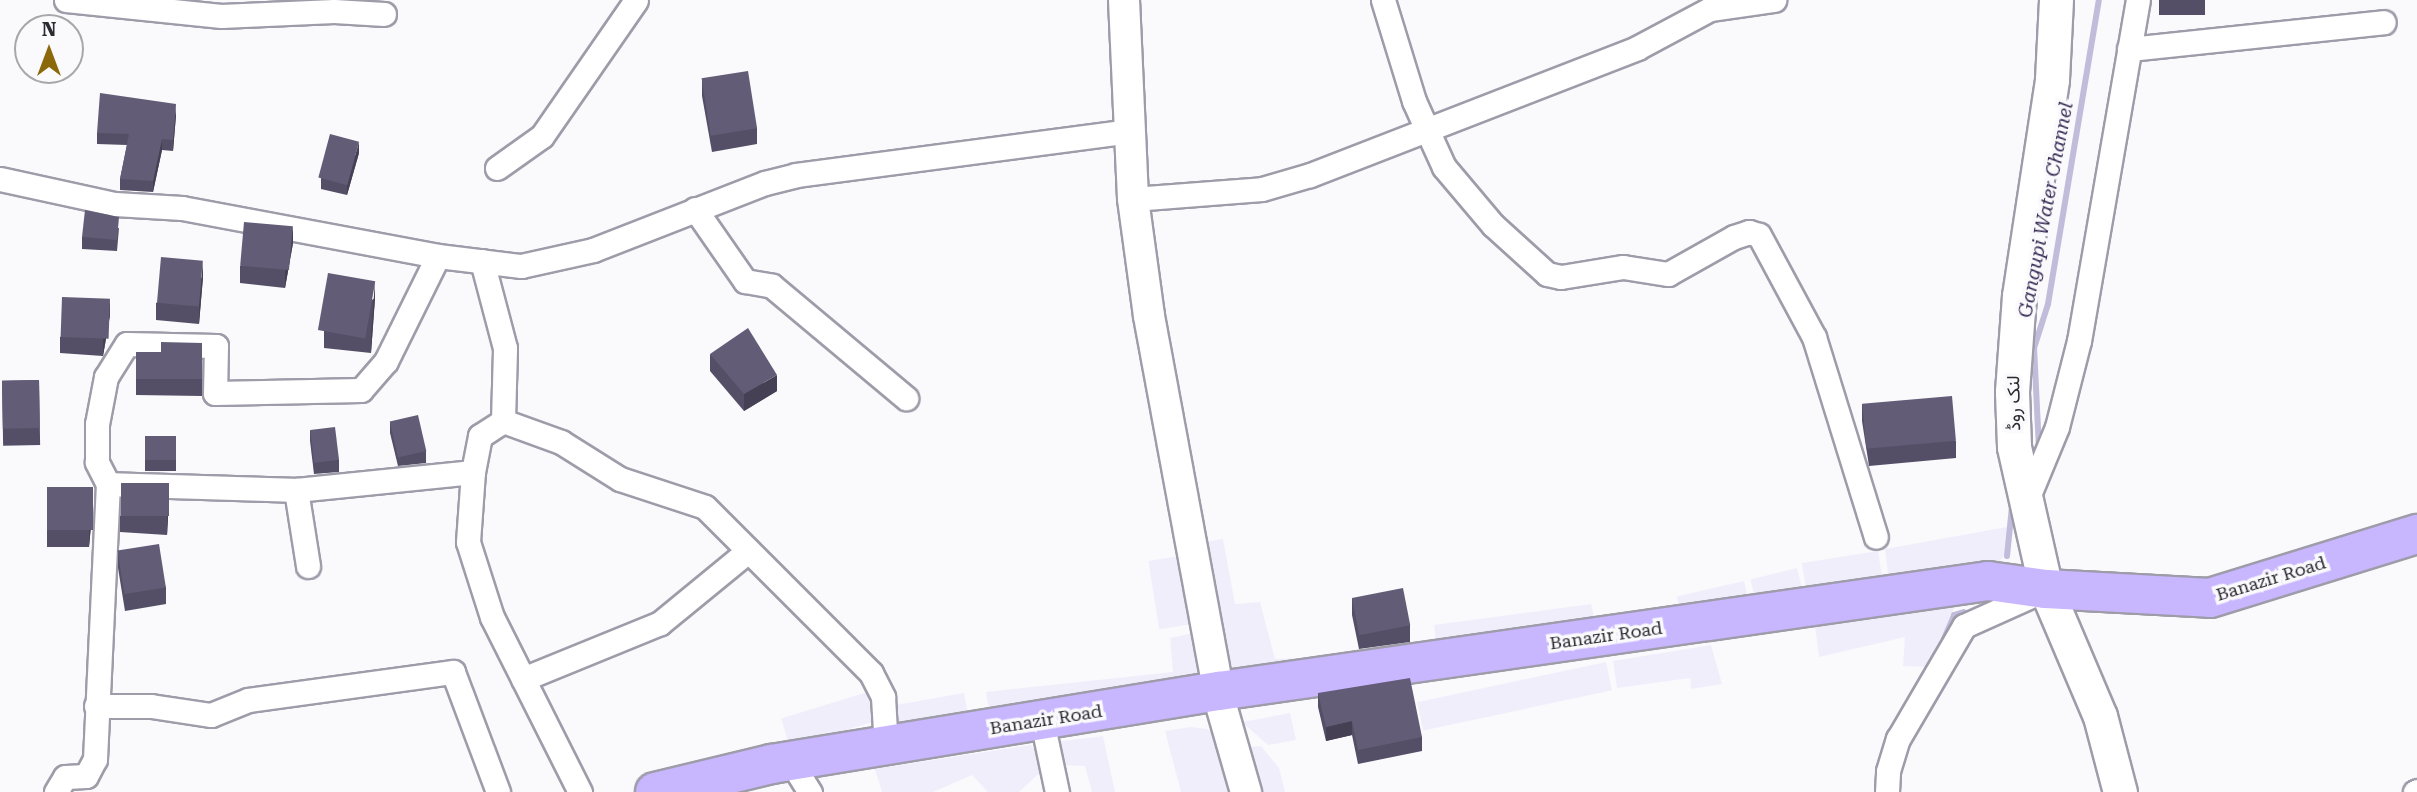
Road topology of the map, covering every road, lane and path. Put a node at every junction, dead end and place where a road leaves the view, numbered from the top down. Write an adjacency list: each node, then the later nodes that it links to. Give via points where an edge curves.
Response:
1 (66, 0): 8 (street, via 221,16 334,11)
2 (636, 0): 13 (street, via 542,136)
3 (1124, 0): 11 (street)
4 (1383, 0): 12 (street)
5 (1774, 0): 12 (street, via 1710,9 1637,47)
6 (2056, 0): 24 (main road, لنک روڈ, via 2052,80 2014,352 2014,447)
7 (2138, 0): 10 (street)
8 (384, 15)
9 (2384, 22): 10 (street)
10 (2129, 49): 24 (street, via 2079,341 2057,427)
11 (1130, 131): 15 (street); 16 (street, via 796,176)
12 (1426, 131): 15 (street, via 1310,176 1262,189); 26 (street, via 1464,193 1547,274 1561,277 1623,267 1668,274 1734,237 1749,232 1759,235 1814,337)
13 (497, 168)
14 (0, 179): 17 (street, via 115,204 182,208)
15 (1133, 199): 31 (street, via 1149,316)
16 (695, 209): 18 (street, via 552,262 521,266); 19 (street, via 745,281 772,286)
17 (438, 256): 18 (street); 22 (street, via 386,360 361,390 215,393 216,346 127,344 106,377 97,424 97,461)
18 (482, 261): 20 (street, via 505,348)
19 (906, 398)
20 (503, 421): 21 (street, via 480,436); 27 (street, via 561,442 621,479 705,507)
21 (473, 472): 23 (street); 30 (street, via 468,542 492,617)
22 (108, 484): 23 (street); 32 (street)
23 (296, 490): 28 (street)
24 (2026, 502): 29 (main road, لنک روڈ)
25 (2417, 534): 29 (highway, Banazir Road, via 2210,597)
26 (1876, 537)
27 (748, 551): 30 (street, via 660,623); 34 (street, via 871,673 883,697)
28 (308, 566)
29 (2046, 589): 31 (highway, Banazir Road, via 1988,581); 42 (street, via 1964,626 1898,739); 43 (main road, لنک روڈ, via 2100,716)
30 (523, 679): 38 (street)
31 (1219, 691): 33 (highway, Banazir Road); 41 (street)
32 (96, 706): 36 (street, via 94,759 86,776 65,777); 37 (street, via 151,706 211,715 248,700 453,672)
33 (1042, 721): 34 (highway, Banazir Road); 40 (street)
34 (886, 747): 35 (highway, Banazir Road)
35 (801, 777): 39 (highway, Banazir Road)
36 (56, 792)
37 (498, 792)
38 (580, 792)
39 (655, 792)
40 (1057, 792)
41 (1246, 792)
42 (1887, 792)
43 (2120, 792)

